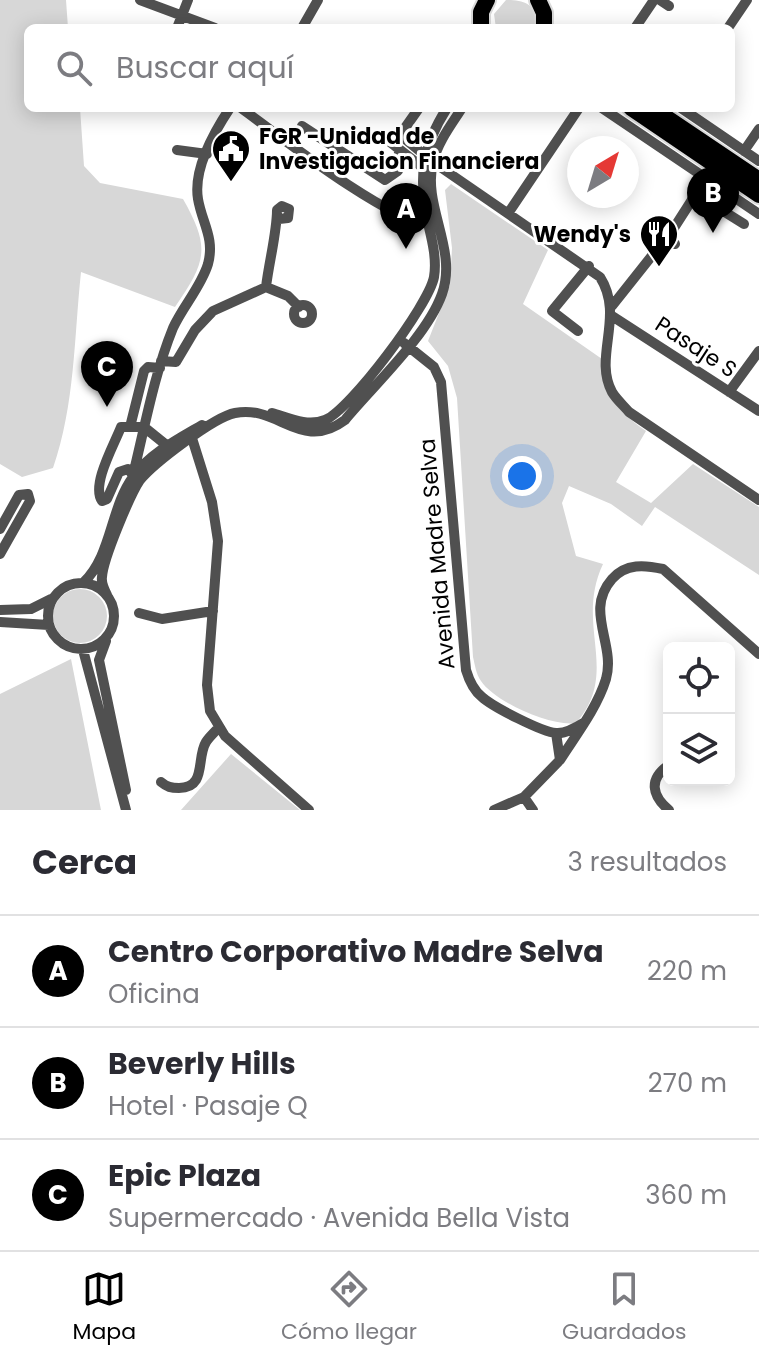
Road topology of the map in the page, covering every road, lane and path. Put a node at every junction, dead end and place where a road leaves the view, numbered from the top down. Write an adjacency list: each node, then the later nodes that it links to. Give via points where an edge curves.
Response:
1 (140, 0): 9 (street)
2 (188, 0): 9 (street)
3 (318, 0): 12 (street)
4 (467, 0): 13 (highway)
5 (487, 0): 13 (highway)
6 (538, 0): 14 (highway)
7 (747, 0): 16 (street)
8 (657, 2): 15 (street)
9 (182, 15): 10 (street); 11 (street)
10 (179, 24)
11 (205, 24)
12 (304, 24)
13 (481, 24)
14 (546, 24)
15 (638, 24)
16 (731, 24)
17 (228, 112): 33 (street)
18 (247, 112): 44 (street, via 400,215)
19 (416, 112): 29 (street)
20 (446, 112): 34 (street)
21 (459, 112): 34 (street)
22 (573, 112): 41 (street)
23 (608, 112): 37 (street)
24 (637, 112): 40 (highway)
25 (658, 112): 38 (highway)
26 (687, 112): 32 (street)
27 (302, 126): 31 (street, via 385,180 398,171)
28 (759, 129): 32 (street)
29 (400, 135): 31 (street, via 390,142); 34 (street)
30 (177, 150): 33 (street)
31 (399, 151): 36 (street)
32 (744, 151): 35 (street)
33 (207, 154): 53 (street, via 197,195 210,233 210,253)
34 (429, 158): 36 (street); 41 (street); 51 (street, via 446,275 436,308)
35 (759, 161)
36 (422, 167): 44 (street)
37 (706, 178): 39 (street); 42 (street)
38 (759, 180)
39 (696, 194): 45 (street); 49 (street)
40 (759, 195)
41 (509, 212): 46 (street)
42 (759, 214)
43 (279, 219): 47 (street)
44 (428, 223): 51 (street, via 434,277)
45 (744, 224)
46 (589, 266): 49 (street, via 607,288); 50 (street, via 552,311)
47 (266, 287): 48 (street); 53 (street, via 213,311 176,362)
48 (299, 307)
49 (612, 311): 54 (street, Pasaje S); 61 (street, via 607,366 612,392 629,412)
50 (578, 331)
51 (403, 342): 58 (street, via 345,420 329,430 304,431 246,412 233,413); 77 (street, Avenida Madre Selva, via 434,367 441,382 470,682 495,706)
52 (759, 351): 54 (street)
53 (160, 364): 56 (street, via 144,371); 57 (street)
54 (729, 392): 55 (street, Pasaje S)
55 (759, 411)
56 (130, 427): 57 (street); 60 (street, via 121,427 101,472 100,499 106,501 119,472 128,469)
57 (144, 427): 59 (street); 60 (street)
58 (191, 435): 59 (street); 68 (street, via 218,541)
59 (170, 449): 60 (street); 65 (street, via 133,492 102,574)
60 (133, 475): 64 (street, via 96,568)
61 (759, 500)
62 (0, 529): 63 (street, via 19,495 28,494 30,501)
63 (0, 554)
64 (83, 583): 65 (street); 66 (street, via 69,585)
65 (107, 595): 72 (street, via 115,617)
66 (53, 598): 67 (street, via 42,607); 71 (street)
67 (3, 609)
68 (213, 611): 69 (street, via 162,619); 76 (street, via 207,685 210,711)
69 (139, 613)
70 (0, 622): 71 (street)
71 (49, 625): 73 (street, via 65,646)
72 (108, 637): 73 (street); 81 (street, via 99,660 126,785)
73 (83, 650): 81 (street)
74 (759, 654): 75 (street, via 663,569 623,569 603,590 599,604 607,677)
75 (585, 722): 77 (street); 78 (street)
76 (219, 727): 80 (street, via 203,745 194,782 184,788); 84 (street)
77 (556, 733): 78 (street)
78 (560, 760): 82 (street)
79 (663, 770): 87 (street, via 653,787 657,800)
80 (161, 782)
81 (122, 791): 83 (street)
82 (524, 797): 85 (street); 86 (street)
83 (126, 810)
84 (309, 810)
85 (494, 810)
86 (533, 810)
87 (669, 810)

